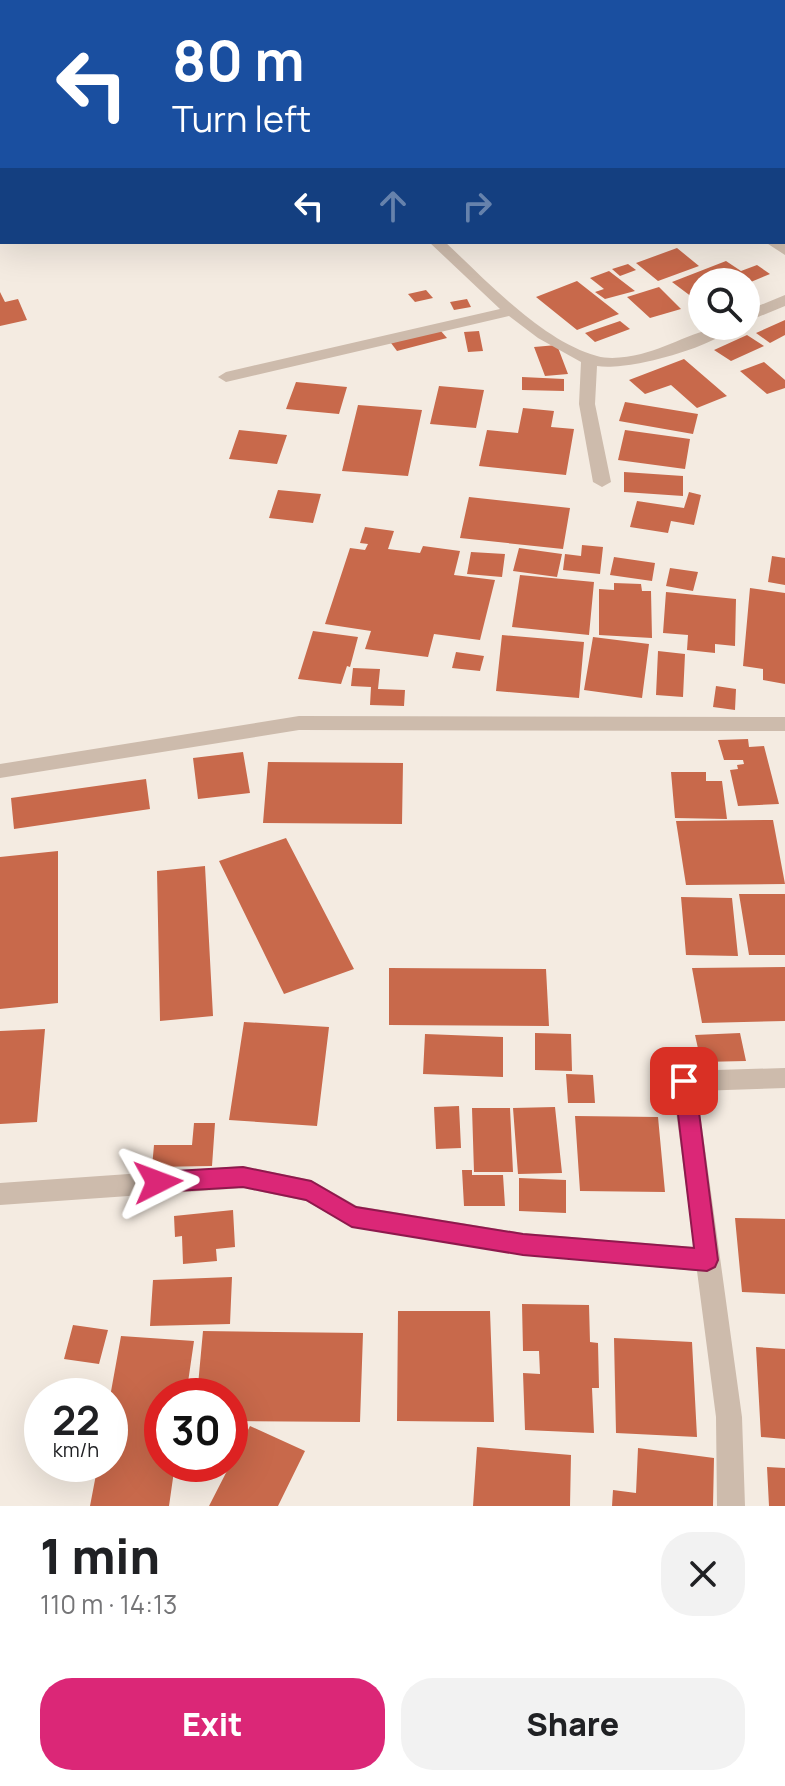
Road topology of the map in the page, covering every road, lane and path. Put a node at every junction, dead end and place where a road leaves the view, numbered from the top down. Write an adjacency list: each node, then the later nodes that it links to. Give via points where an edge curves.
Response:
1 (438, 244): 3 (street)
2 (785, 300): 4 (street)
3 (510, 311): 6 (street); 7 (street)
4 (760, 311)
5 (696, 340): 6 (street, via 608,364)
6 (589, 358): 8 (street, via 587,404)
7 (226, 377)
8 (602, 482)
9 (784, 730): 10 (street, via 299,723)
10 (0, 771)
11 (785, 1078): 13 (street, via 684,1081)
12 (0, 1194): 13 (street, via 243,1177 311,1191 352,1216 523,1244)
13 (707, 1260): 14 (street, via 729,1417)
14 (731, 1506)

